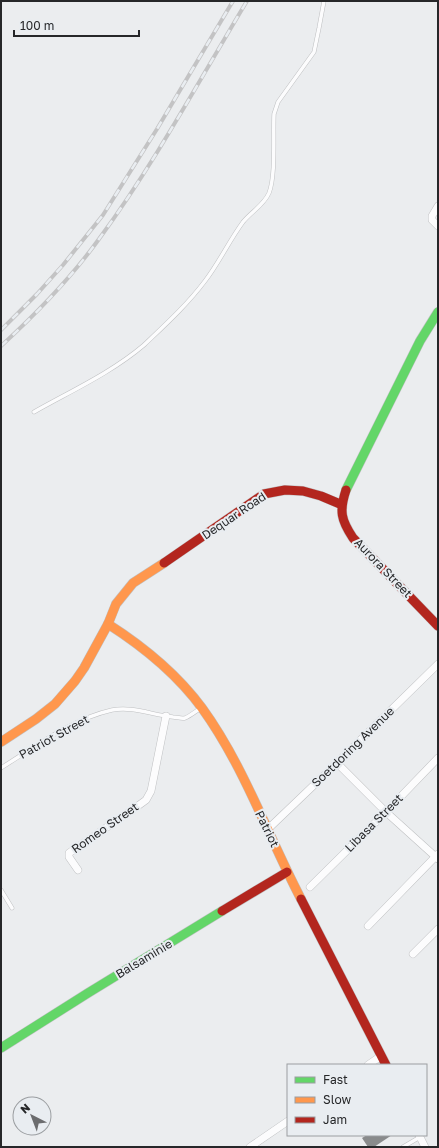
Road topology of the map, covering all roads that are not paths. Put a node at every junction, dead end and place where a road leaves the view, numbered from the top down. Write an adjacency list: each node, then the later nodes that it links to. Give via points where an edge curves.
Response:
1 (324, 1): 5 (lane, via 314,52 276,107 271,178 266,198 240,227 205,282 144,345 107,371)
2 (438, 206): 3 (street, via 432,220)
3 (438, 226)
4 (438, 312): 6 (street, via 420,341)
5 (34, 412)
6 (340, 504): 7 (street, Dequar Road, via 313,492 300,490 275,490 264,494 134,583 116,604); 8 (street, Aurora Street, via 344,525 353,538)
7 (108, 624): 10 (street, Patriot, via 155,657); 12 (street, Dequar Road, via 84,668 65,693 36,719)
8 (438, 626)
9 (438, 664): 14 (street, Soetdoring Avenue)
10 (202, 708): 11 (lane, Patriot Street, via 184,718); 17 (street, Patriot)
11 (166, 716): 15 (lane, Patriot Street, via 137,709 96,714 56,734); 19 (street, Romeo Street, via 148,797 136,808 69,853)
12 (1, 742)
13 (438, 758): 16 (street, Libasa Street)
14 (337, 763): 16 (street); 17 (street, Soetdoring Avenue)
15 (1, 768)
16 (386, 812): 18 (street); 21 (street, Libasa Street)
17 (268, 829): 20 (street, Patriot)
18 (437, 857): 24 (street)
19 (78, 870)
20 (287, 872): 27 (street, Balsaminie); 28 (street, Patriot)
21 (310, 887)
22 (1, 890): 23 (lane)
23 (12, 908)
24 (368, 926)
25 (438, 929): 26 (street)
26 (413, 954)
27 (1, 1048)
28 (381, 1056): 29 (street); 30 (street, Patriot)
29 (369, 1064)
30 (385, 1064)
31 (287, 1121): 33 (street)
32 (419, 1136): 34 (lane); 35 (street)
33 (250, 1147)
34 (403, 1147)
35 (425, 1147)

